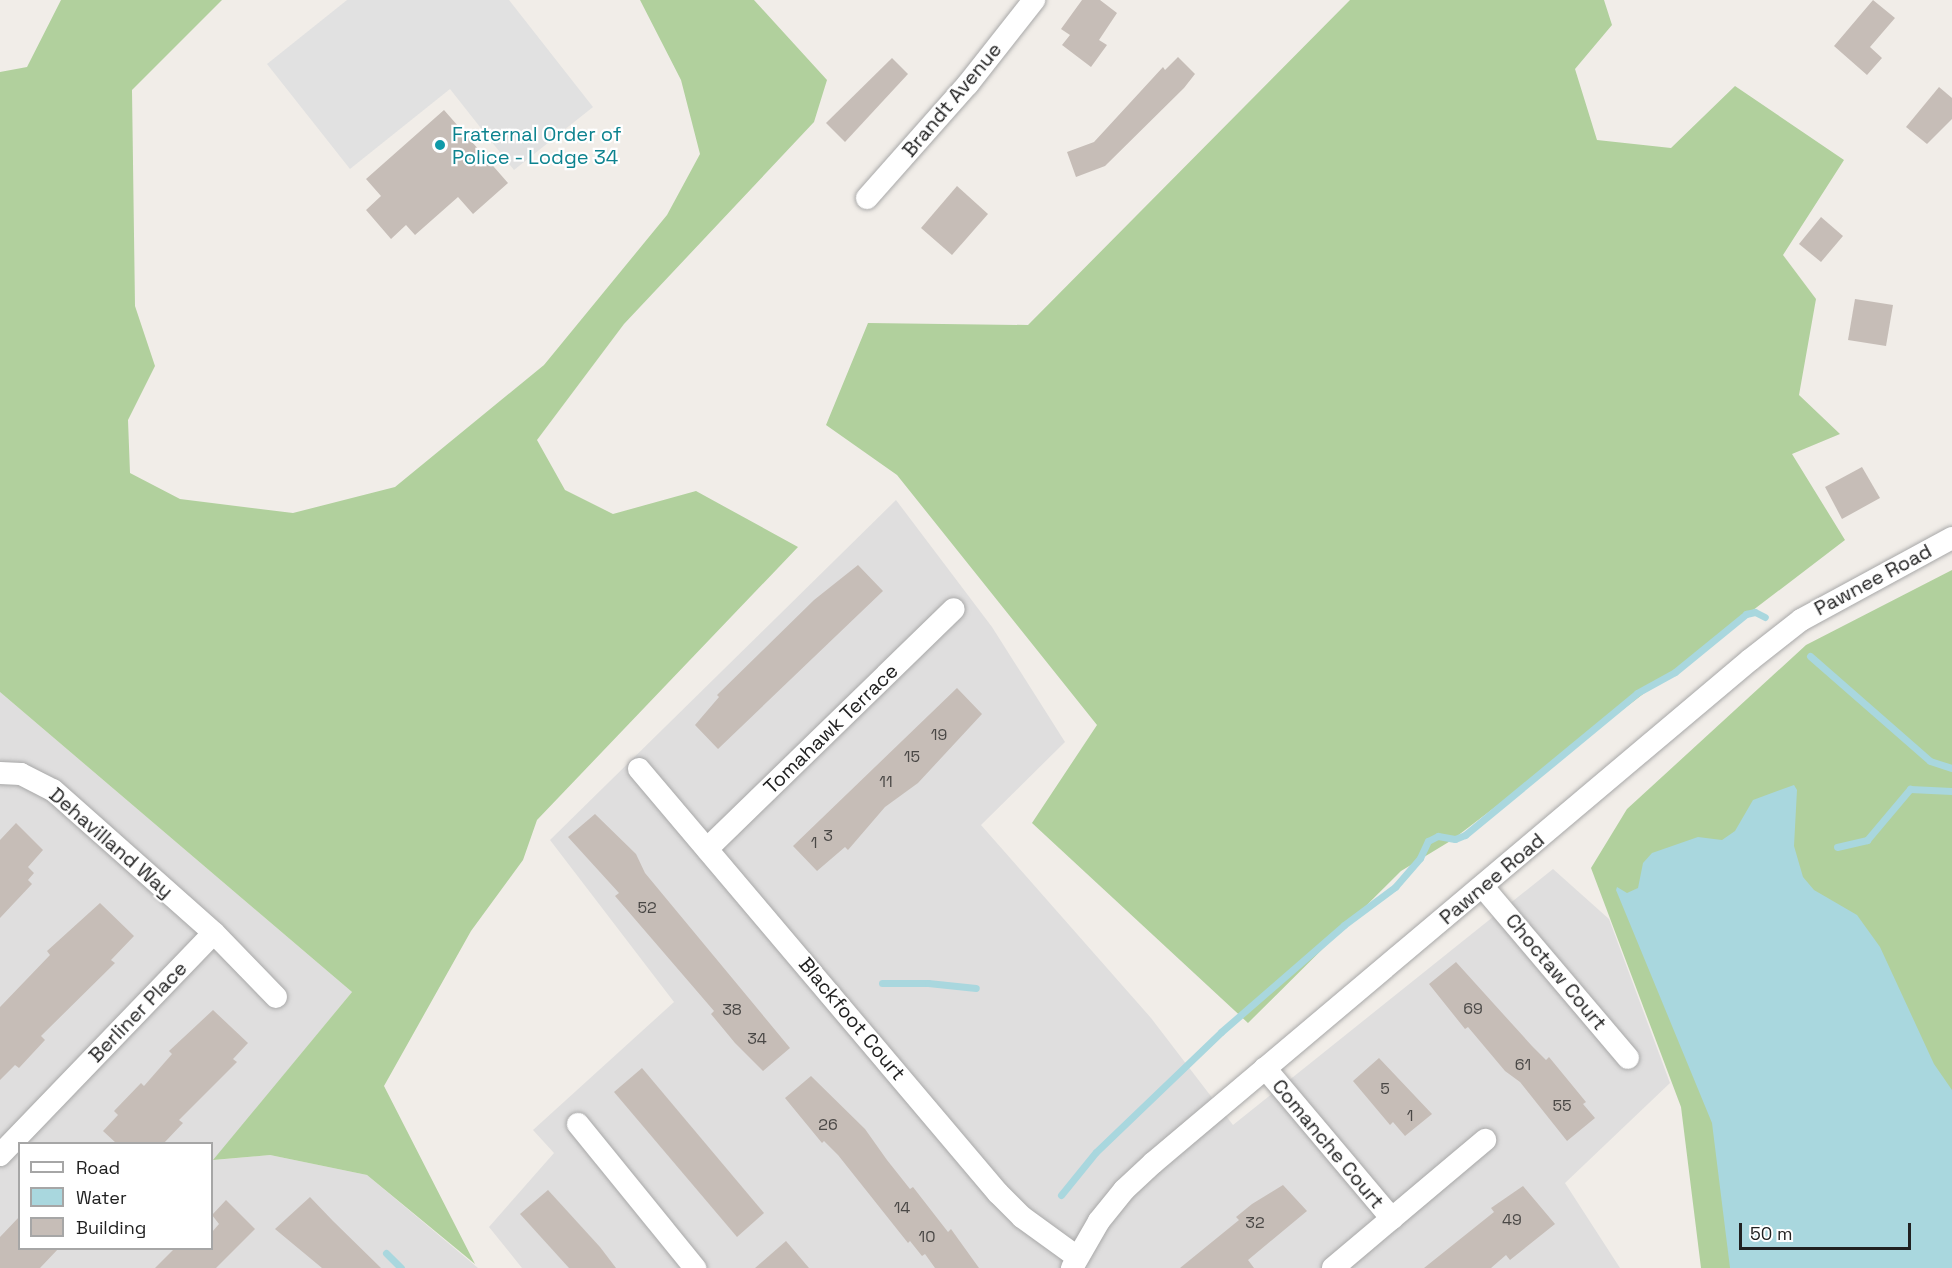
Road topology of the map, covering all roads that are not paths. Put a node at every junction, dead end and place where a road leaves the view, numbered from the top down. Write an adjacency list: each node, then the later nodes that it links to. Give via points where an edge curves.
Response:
1 (1034, 0): 2 (street, Brandt Avenue, via 968,84)
2 (867, 198)
3 (1952, 538): 8 (street, Pawnee Road, via 1825,605 1784,632)
4 (954, 609): 7 (street, Tomahawk Terrace)
5 (639, 769): 7 (street, Blackfoot Court)
6 (0, 773): 9 (street, Dehavilland Way, via 36,778 53,790)
7 (707, 849): 17 (street, Blackfoot Court, via 998,1193)
8 (1483, 886): 11 (street, Choctaw Court); 12 (street, Pawnee Road)
9 (214, 933): 10 (street); 15 (street, Berliner Place)
10 (276, 997)
11 (1628, 1058)
12 (1265, 1068): 16 (street, Comanche Court); 17 (street, Pawnee Road, via 1124,1190)
13 (578, 1124): 18 (street)
14 (1485, 1140): 16 (street)
15 (0, 1155)
16 (1392, 1219): 19 (street)
17 (1074, 1263)
18 (695, 1268)
19 (1334, 1268)

